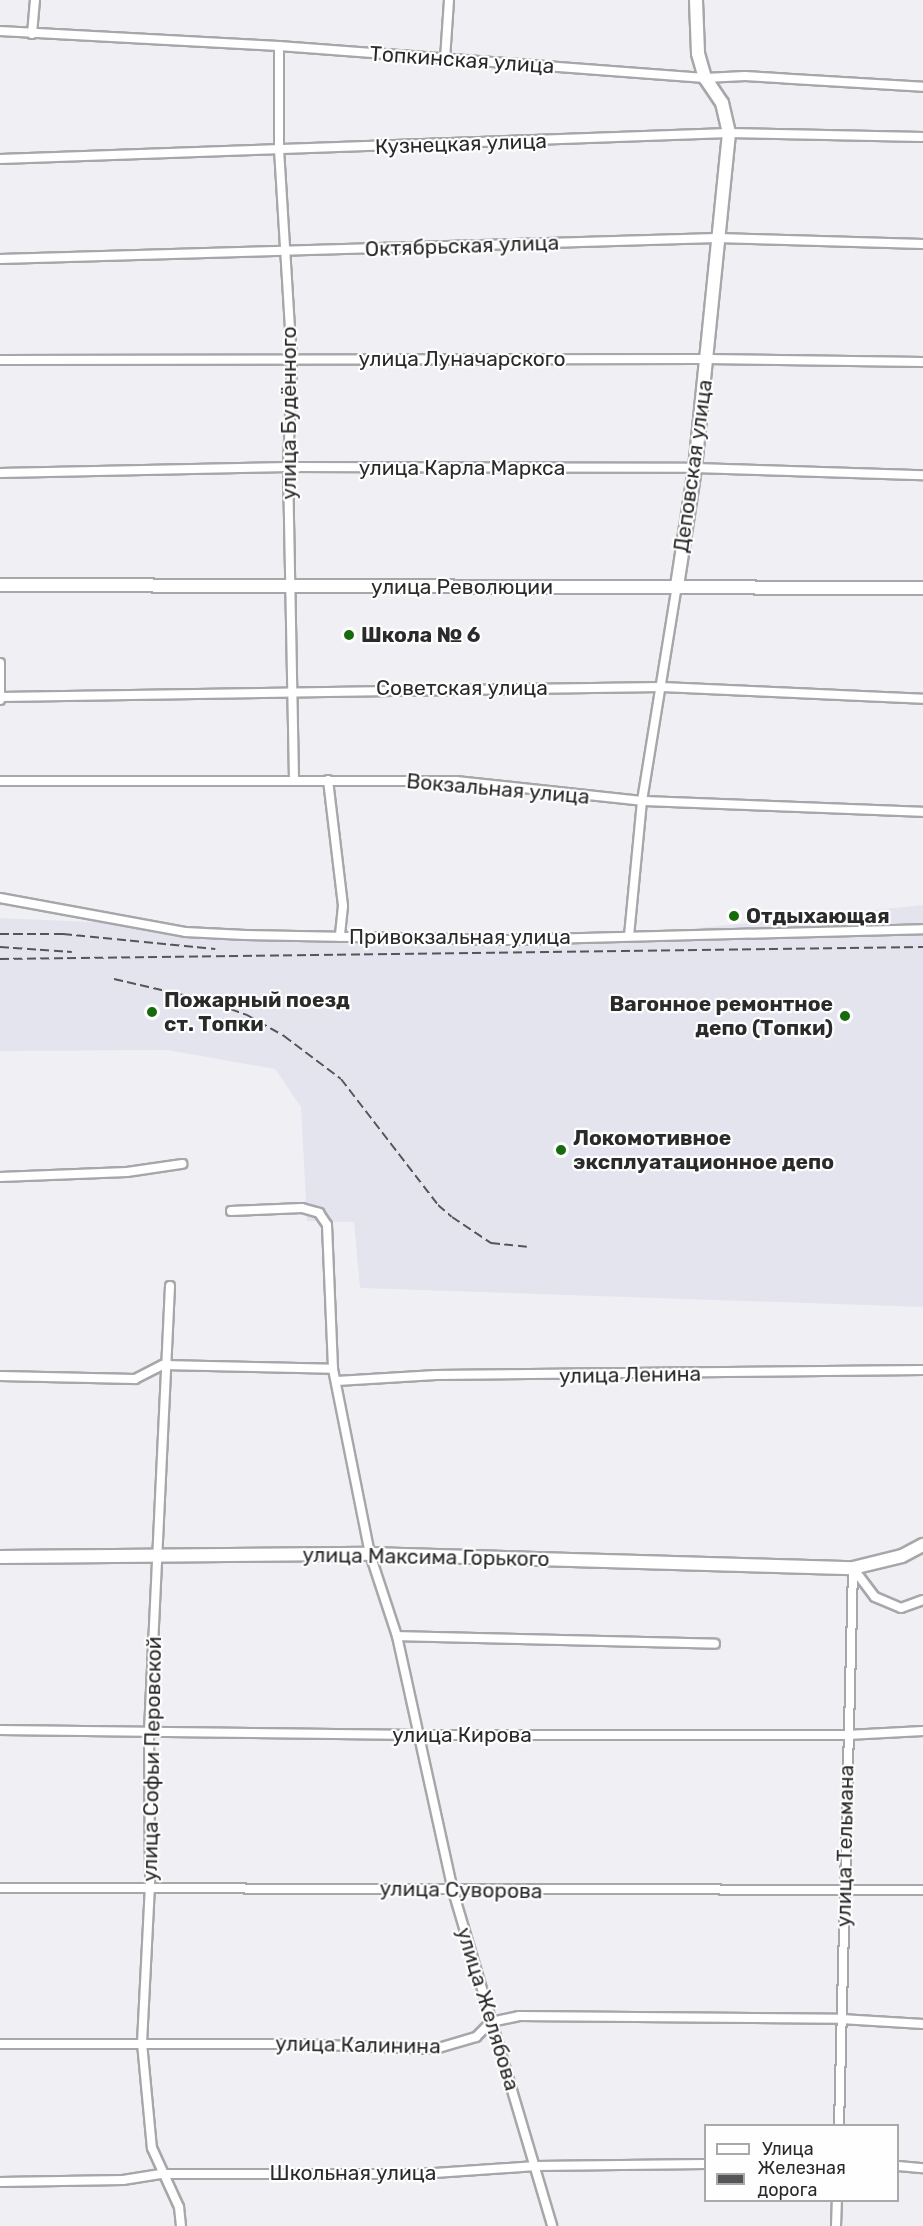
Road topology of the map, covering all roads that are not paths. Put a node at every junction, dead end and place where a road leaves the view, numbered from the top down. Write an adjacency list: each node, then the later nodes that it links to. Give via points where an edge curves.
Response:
1 (35, 0): 5 (street)
2 (449, 0): 7 (street)
3 (696, 0): 8 (street, Деповская улица, via 698,53)
4 (0, 31): 5 (street, Топкинская улица)
5 (32, 34): 6 (street, Топкинская улица)
6 (279, 46): 7 (street, Топкинская улица); 12 (street, улица Будённого)
7 (445, 59): 8 (street, Топкинская улица)
8 (705, 78): 9 (street, Топкинская улица); 10 (street, Деповская улица, via 722,103)
9 (923, 87)
10 (729, 133): 11 (street, Кузнецкая улица); 12 (street, Кузнецкая улица); 14 (street, Деповская улица)
11 (923, 137)
12 (279, 149): 13 (street, Кузнецкая улица); 16 (street, улица Будённого)
13 (0, 159)
14 (717, 238): 15 (street, Октябрьская улица); 16 (street, Октябрьская улица); 18 (street, Деповская улица)
15 (923, 244)
16 (285, 252): 17 (street, Октябрьская улица); 20 (street, улица Будённого)
17 (0, 259)
18 (707, 359): 20 (street, улица Луначарского); 21 (street, улица Луначарского); 23 (street, Деповская улица)
19 (0, 360): 20 (street, улица Луначарского)
20 (292, 360): 22 (street, улица Будённого)
21 (923, 362)
22 (288, 467): 23 (street, улица Карла Маркса); 24 (street, улица Карла Маркса); 28 (street, улица Будённого)
23 (695, 468): 25 (street, улица Карла Маркса); 27 (street, Деповская улица)
24 (0, 472)
25 (923, 475)
26 (0, 585): 28 (street, улица Революции)
27 (677, 586): 28 (street, улица Революции); 29 (street, улица Революции); 31 (street, Деповская улица)
28 (291, 587): 32 (street, улица Будённого)
29 (923, 588)
30 (0, 663): 33 (street)
31 (662, 687): 32 (street, Советская улица); 34 (street, Советская улица); 38 (street, Деповская улица)
32 (293, 690): 33 (street, Советская улица); 35 (street, улица Будённого)
33 (0, 698)
34 (923, 699)
35 (294, 780): 36 (street, Вокзальная улица); 37 (street, Вокзальная улица)
36 (328, 780): 38 (street, Вокзальная улица, via 456,781); 43 (street, via 343,906)
37 (0, 781)
38 (642, 801): 39 (street, Вокзальная улица); 42 (street, Деповская улица)
39 (923, 812)
40 (0, 898): 43 (street, Привокзальная улица, via 185,932)
41 (923, 929): 42 (street, Привокзальная улица)
42 (629, 936): 43 (street, Привокзальная улица)
43 (340, 937)
44 (182, 1164): 45 (street, via 106,1173)
45 (0, 1177)
46 (231, 1212): 49 (street, улица Желябова, via 302,1209 320,1213 327,1226 329,1244)
47 (170, 1286): 48 (street, улица Софьи Перовской)
48 (163, 1365): 49 (street); 51 (street, via 135,1379); 55 (street, улица Софьи Перовской)
49 (333, 1370): 52 (street, улица Желябова)
50 (923, 1370): 52 (street, улица Ленина, via 426,1375)
51 (0, 1377)
52 (337, 1382): 54 (street, улица Желябова)
53 (923, 1545): 57 (street, улица Максима Горького, via 902,1556)
54 (370, 1554): 55 (street, улица Максима Горького); 57 (street, улица Максима Горького); 59 (street, улица Желябова)
55 (157, 1555): 56 (street, улица Максима Горького); 63 (street, улица Софьи Перовской)
56 (0, 1557)
57 (853, 1568): 58 (street, via 875,1597 901,1608); 65 (street, улица Тельмана)
58 (923, 1600)
59 (397, 1636): 60 (street); 64 (street, улица Желябова)
60 (715, 1644)
61 (0, 1731): 63 (street, улица Кирова)
62 (923, 1731): 65 (street, улица Кирова)
63 (149, 1733): 64 (street, улица Кирова); 66 (street, улица Софьи Перовской)
64 (420, 1735): 65 (street, улица Кирова); 69 (street, улица Желябова)
65 (847, 1735): 70 (street, улица Тельмана)
66 (150, 1885): 67 (street, улица Суворова); 69 (street, улица Суворова); 74 (street, улица Софьи Перовской)
67 (0, 1888)
68 (923, 1890): 70 (street, улица Суворова)
69 (453, 1891): 70 (street, улица Суворова); 72 (street, улица Желябова)
70 (845, 1892): 71 (street, улица Тельмана)
71 (841, 2019): 72 (street, улица Калинина, via 519,2016); 73 (street, улица Калинина); 76 (street, улица Тельмана)
72 (491, 2022): 74 (street, улица Калинина, via 476,2037 435,2049); 78 (street, улица Желябова)
73 (923, 2024)
74 (142, 2043): 75 (street, улица Калинина); 81 (street, улица Софьи Перовской, via 146,2117)
75 (0, 2044)
76 (839, 2124)
77 (704, 2164): 78 (street, Школьная улица)
78 (536, 2166): 81 (street, Школьная улица, via 420,2174); 85 (street, улица Желябова)
79 (899, 2166): 80 (street)
80 (923, 2168)
81 (161, 2174): 82 (street, Школьная улица, via 123,2180); 84 (street, улица Софьи Перовской, via 179,2207)
82 (0, 2182)
83 (837, 2202): 86 (street)
84 (182, 2226)
85 (552, 2226)
86 (836, 2226)

